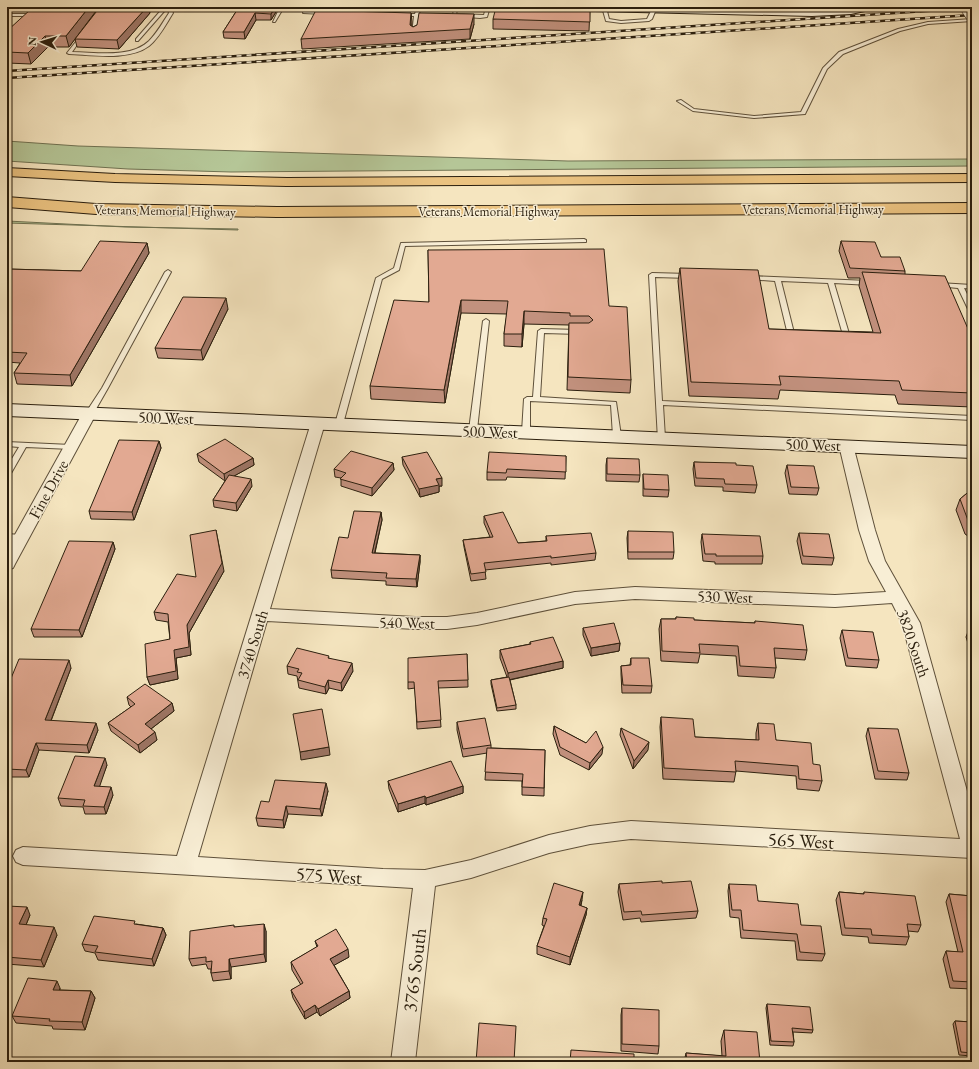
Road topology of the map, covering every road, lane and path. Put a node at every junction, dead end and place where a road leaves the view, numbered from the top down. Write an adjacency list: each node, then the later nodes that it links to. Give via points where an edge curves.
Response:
1 (36, 7): 20 (lane, via 28,15)
2 (136, 7): 3 (lane)
3 (168, 7): 26 (lane, via 171,12 157,32 147,45 137,51 126,54 69,53); 28 (lane)
4 (282, 7): 25 (lane)
5 (307, 7): 16 (lane, via 304,12)
6 (358, 7): 18 (lane)
7 (419, 7): 22 (lane)
8 (456, 7): 9 (lane, via 454,15 480,17 486,16)
9 (488, 7)
10 (553, 7): 13 (main road)
11 (870, 7): 15 (main road, via 845,12)
12 (966, 7): 23 (main road, bridge)
13 (604, 8): 14 (main road); 14 (lane, via 607,20 620,22 646,21 650,19)
14 (655, 8): 15 (main road)
15 (794, 10)
16 (333, 13)
17 (348, 13): 18 (lane)
18 (355, 14): 19 (lane)
19 (362, 14)
20 (7, 15)
21 (393, 15): 22 (lane)
22 (416, 15): 27 (lane)
23 (972, 16)
24 (972, 20): 29 (lane, via 928,23 899,30 841,53 825,68 803,113 754,117 693,110)
25 (274, 21)
26 (86, 30)
27 (414, 35)
28 (138, 40)
29 (679, 101)
30 (7, 172): 31 (highway, Veterans Memorial Highway, via 115,178 287,182)
31 (972, 178)
32 (7, 202): 33 (highway, Veterans Memorial Highway, via 96,208 276,212)
33 (972, 208)
34 (584, 241): 55 (lane, via 403,244 397,269 379,278)
35 (168, 272): 52 (lane)
36 (699, 277): 50 (lane, via 652,275)
37 (739, 278): 38 (lane)
38 (778, 280): 39 (lane); 47 (lane, via 791,335)
39 (830, 282): 40 (lane); 48 (lane, via 847,337)
40 (876, 283)
41 (930, 285): 42 (lane)
42 (960, 286): 43 (lane); 44 (lane)
43 (972, 287)
44 (972, 311)
45 (486, 321): 56 (lane)
46 (588, 332): 49 (lane, via 541,331)
47 (799, 335)
48 (839, 337)
49 (536, 399): 57 (lane, via 527,399); 58 (lane, via 614,403)
50 (659, 403): 53 (lane); 59 (lane)
51 (7, 410): 52 (main road, 500 West)
52 (89, 414): 54 (main road, 500 West); 63 (street, Fine Drive)
53 (972, 418)
54 (318, 423): 55 (main road, 500 West); 70 (street, 3740 South)
55 (339, 424): 56 (main road, 500 West)
56 (473, 430): 57 (main road, 500 West)
57 (526, 432): 58 (main road, 500 West)
58 (617, 436): 59 (main road, 500 West)
59 (661, 438): 62 (main road, 500 West)
60 (7, 444): 61 (lane)
61 (24, 445): 63 (lane); 65 (lane)
62 (846, 445): 64 (main road, 500 West); 68 (street, 3820 South, via 877,561)
63 (71, 447): 66 (street, Fine Drive)
64 (972, 452)
65 (7, 473)
66 (14, 538): 67 (street, Fine Drive)
67 (7, 564)
68 (898, 597): 69 (street, 530 West, via 835,601 635,593); 72 (street, 3820 South, via 911,623 918,646)
69 (552, 602): 70 (street, 540 West, via 499,615 447,623)
70 (260, 616): 75 (street, 3740 South)
71 (631, 830): 73 (street, 565 West); 76 (street, 575 West, via 549,844 471,869)
72 (972, 846)
73 (972, 849)
74 (22, 856): 75 (street, 575 West)
75 (185, 865): 76 (street, 575 West)
76 (425, 879): 77 (street, 3765 South)
77 (403, 1062)

